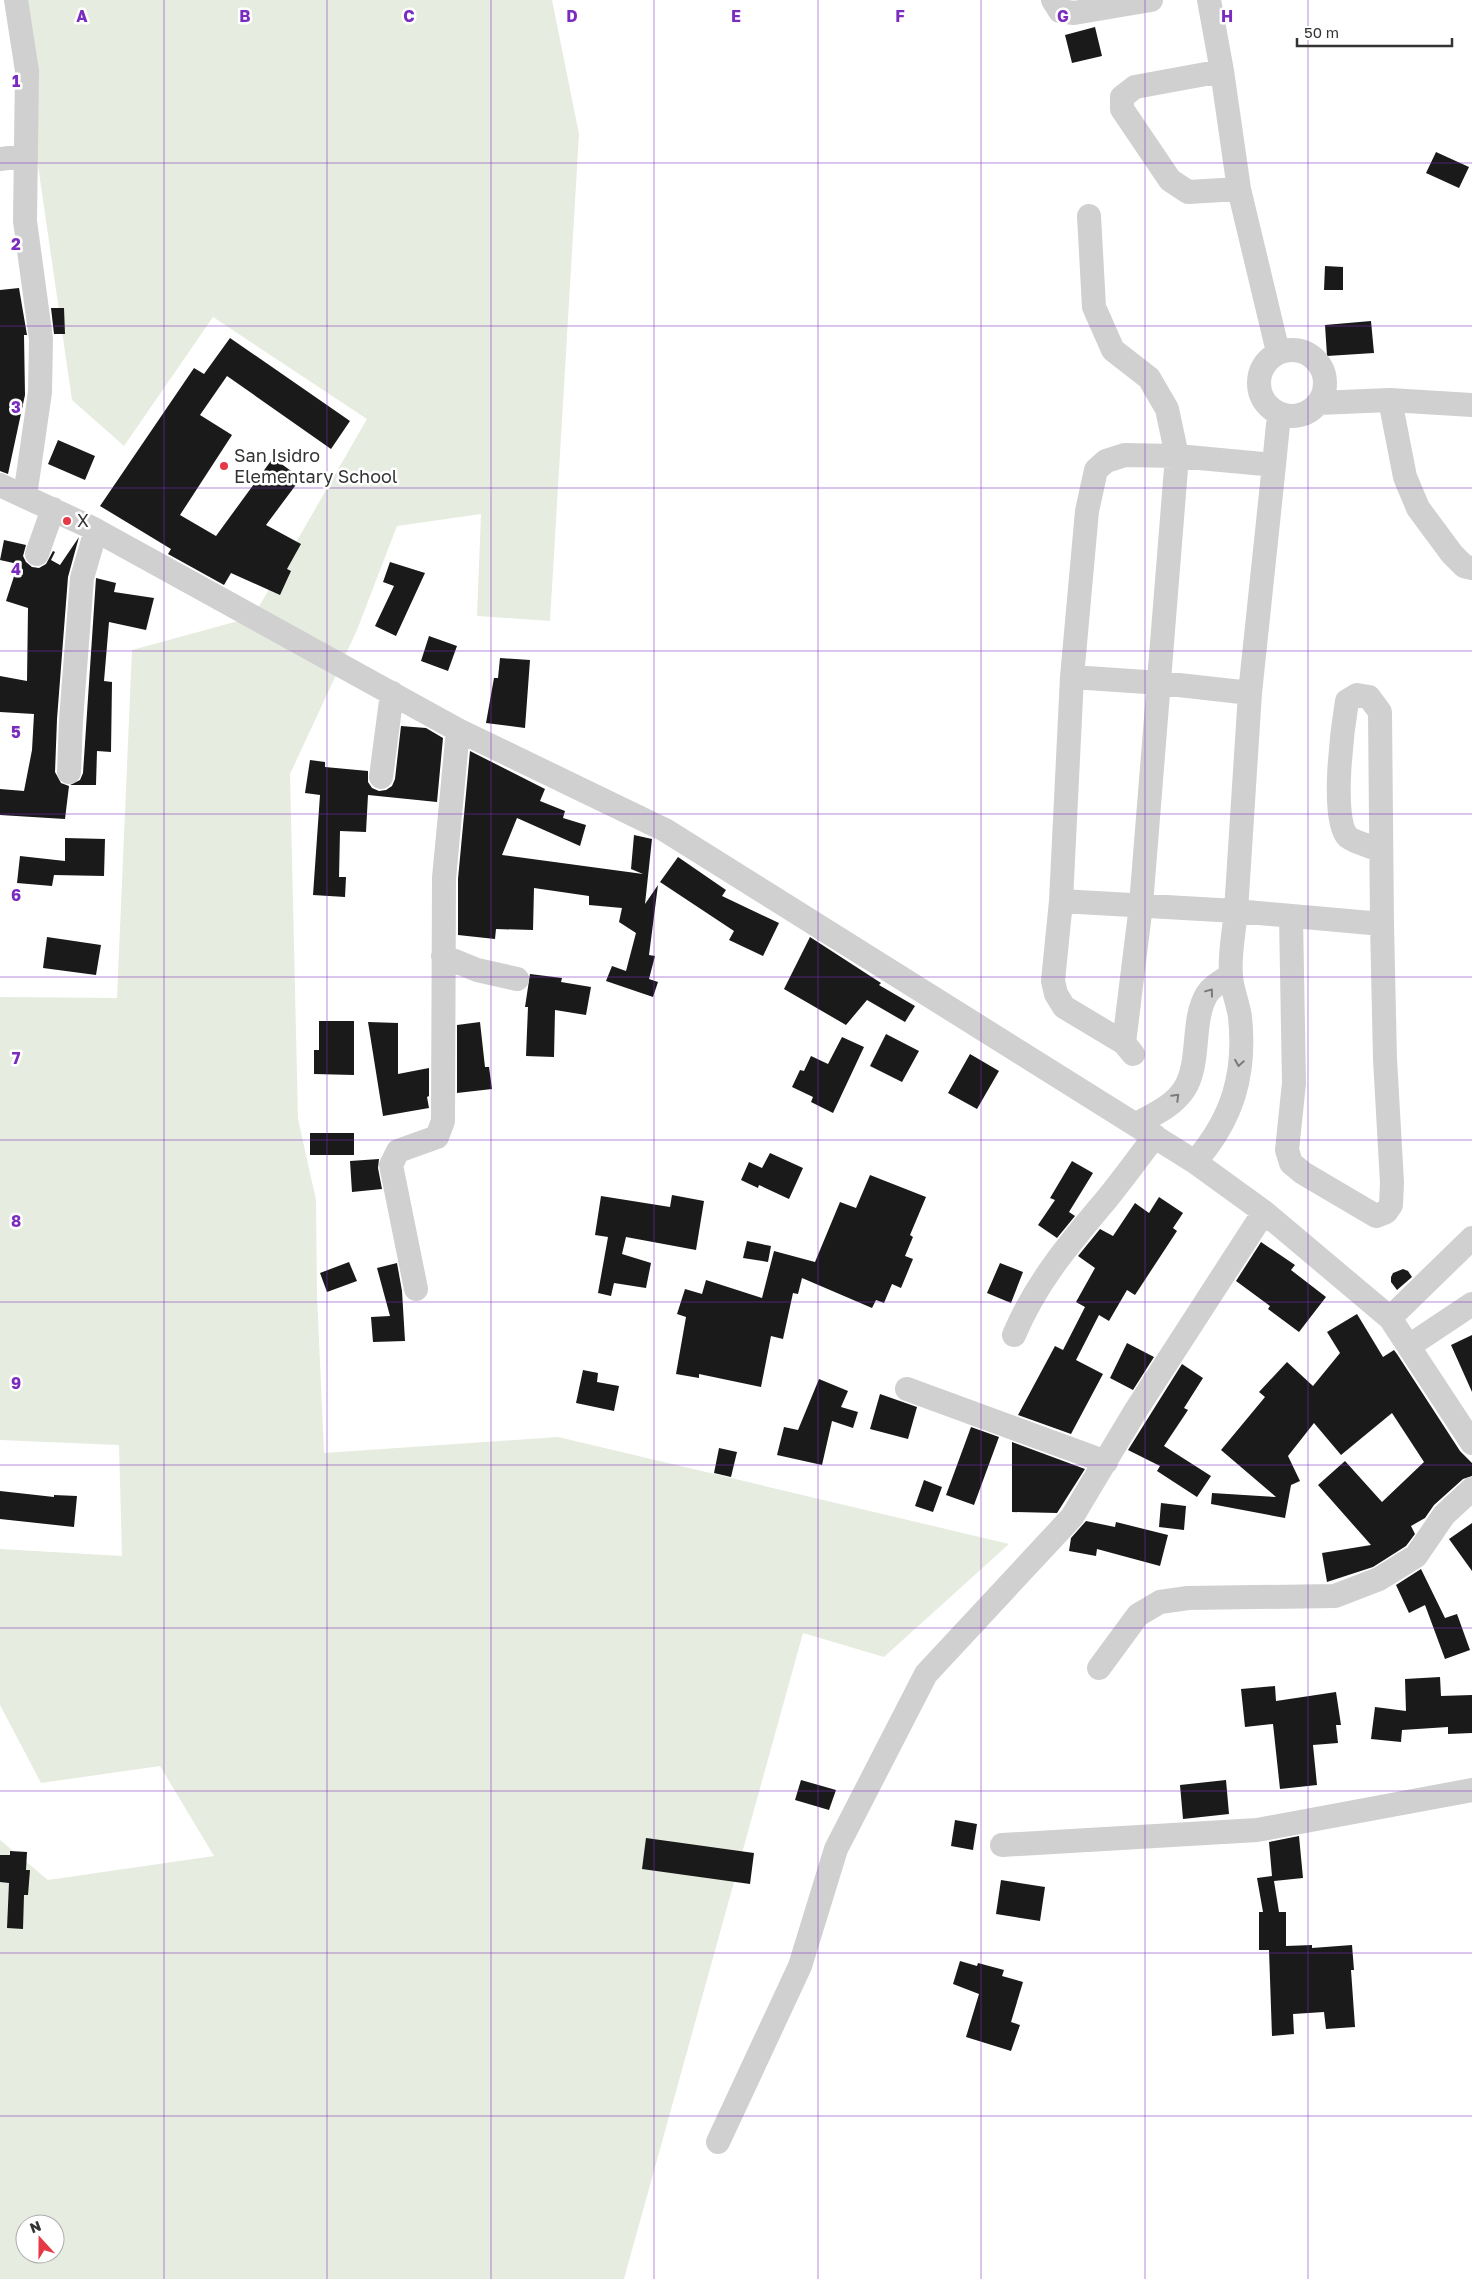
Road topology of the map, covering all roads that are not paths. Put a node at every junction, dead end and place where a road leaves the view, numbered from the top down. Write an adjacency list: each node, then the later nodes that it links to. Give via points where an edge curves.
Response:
1 (16, 0): 6 (street, via 27,71)
2 (1053, 0): 3 (street, via 1060,11 1074,13)
3 (1151, 0)
4 (1209, 0): 5 (street)
5 (1222, 71): 8 (street); 8 (street, via 1136,87 1122,97 1122,108 1170,180 1188,192)
6 (24, 156): 7 (street); 18 (street, via 25,221 41,339 40,392)
7 (0, 159)
8 (1239, 189): 10 (street)
9 (1089, 216): 15 (street, via 1094,306 1113,350 1149,378 1167,410)
10 (1278, 352): 12 (street, via 1300,350 1318,362 1326,382); 14 (street, via 1263,365 1258,383 1264,402)
11 (1390, 400): 12 (street); 13 (street); 22 (street, via 1406,477 1418,508 1452,554 1464,566)
12 (1318, 403): 14 (street, via 1300,415)
13 (1472, 405)
14 (1279, 414): 16 (street)
15 (1177, 456): 16 (street); 23 (street, via 1124,455 1106,461 1096,470 1087,511); 24 (street)
16 (1274, 465): 26 (street)
17 (0, 485): 18 (street)
18 (25, 496): 19 (street)
19 (53, 509): 20 (street); 21 (street)
20 (96, 530): 25 (street); 28 (street, via 82,578)
21 (38, 554)
22 (1472, 568)
23 (1072, 677): 24 (street); 31 (street)
24 (1161, 684): 26 (street); 32 (street)
25 (392, 693): 27 (street); 29 (street)
26 (1250, 693): 33 (street)
27 (458, 730): 36 (street, via 444,878); 39 (street, via 665,830)
28 (69, 772)
29 (382, 777)
30 (1380, 850): 30 (street, via 1380,712 1369,697 1357,695 1347,700 1341,738 1339,811 1348,837); 35 (street)
31 (1061, 901): 32 (street); 32 (street, via 1053,981 1056,994 1064,1007 1129,1049)
32 (1142, 905): 33 (street)
33 (1236, 911): 34 (street); 37 (street)
34 (1291, 916): 35 (street); 35 (street, via 1294,1083 1287,1150 1292,1163 1304,1173 1376,1216 1386,1212 1391,1205 1392,1183)
35 (1382, 924)
36 (443, 956): 38 (street, via 477,970); 43 (street, via 443,1121 438,1137 398,1151 391,1164)
37 (1231, 975): 39 (street, one-way to 37, via 1185,1088 1206,995); 40 (street, one-way to 40, via 1240,1015 1242,1046 1234,1100 1214,1140)
38 (516, 979)
39 (1145, 1130): 40 (street); 46 (street, via 1107,1199 1042,1279)
40 (1195, 1162): 41 (street)
41 (1264, 1212): 45 (street); 50 (street)
42 (1472, 1238): 45 (street)
43 (416, 1289)
44 (1472, 1304): 47 (street)
45 (1390, 1318): 47 (street)
46 (1014, 1335)
47 (1409, 1346): 49 (street)
48 (907, 1389): 50 (street)
49 (1472, 1442)
50 (1106, 1462): 55 (street, via 1072,1517 926,1674 836,1849 800,1966)
51 (1472, 1489): 52 (street, via 1444,1515 1416,1556 1379,1579 1335,1596 1188,1598 1160,1602 1138,1615)
52 (1099, 1668)
53 (1472, 1790): 54 (street, via 1257,1830)
54 (1002, 1845)
55 (718, 2142)

